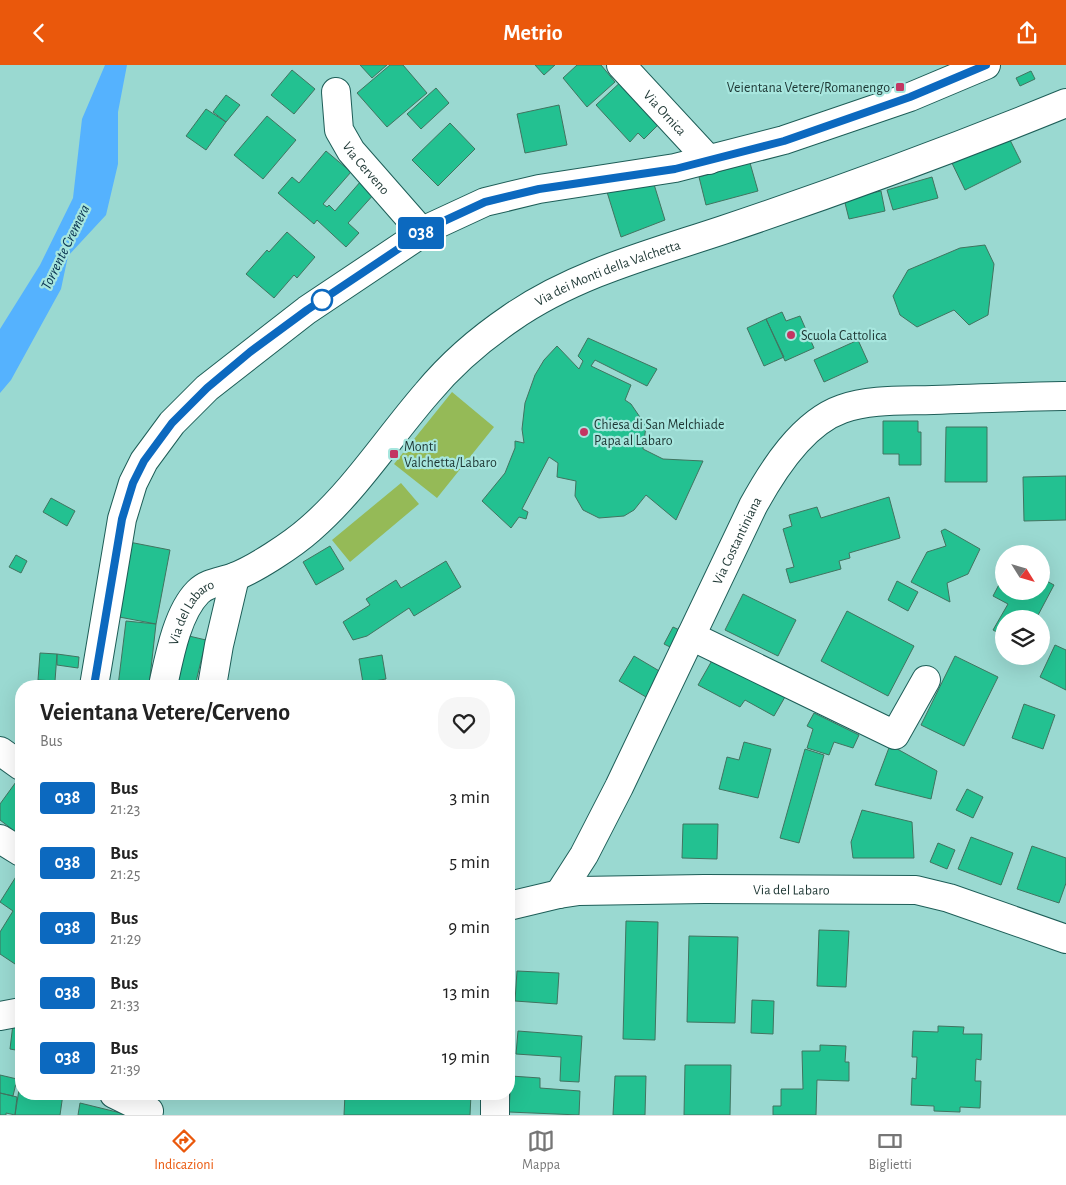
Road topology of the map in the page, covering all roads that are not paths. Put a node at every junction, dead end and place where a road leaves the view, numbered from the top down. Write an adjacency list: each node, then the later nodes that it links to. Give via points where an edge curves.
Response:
1 (621, 65): 5 (street, Via Ornica)
2 (986, 65): 5 (street, via 939,86 826,127)
3 (336, 92): 6 (street, Via Cerveno, via 339,129 351,151)
4 (1066, 103): 8 (street, Via dei Monti della Valchetta, via 932,156 628,262 564,287 525,309 464,354 443,374 358,478 309,529)
5 (709, 161): 6 (street, via 502,197 454,215)
6 (422, 232): 10 (street, via 307,310 242,359 186,409 156,442 133,483 122,519)
7 (1066, 396): 9 (street, Via Costantiniana, via 886,402 841,409 825,418 795,443 766,483)
8 (235, 577): 11 (street, Via del Labaro, via 206,586 192,600 174,641); 12 (street, Via del Labaro)
9 (691, 636): 13 (street, via 895,735); 18 (street, Via Costantiniana, via 606,813)
10 (95, 680)
11 (165, 680)
12 (213, 680)
13 (926, 680)
14 (0, 751): 15 (street)
15 (15, 762)
16 (0, 839): 17 (street)
17 (15, 848)
18 (559, 894): 19 (street, Via del Labaro); 20 (street, Via del Labaro, via 704,889 916,890 949,898)
19 (515, 905)
20 (1066, 939)
21 (15, 1013): 22 (street)
22 (0, 1016)
23 (132, 1100): 25 (street)
24 (495, 1100): 26 (street)
25 (149, 1106)
26 (495, 1115)

